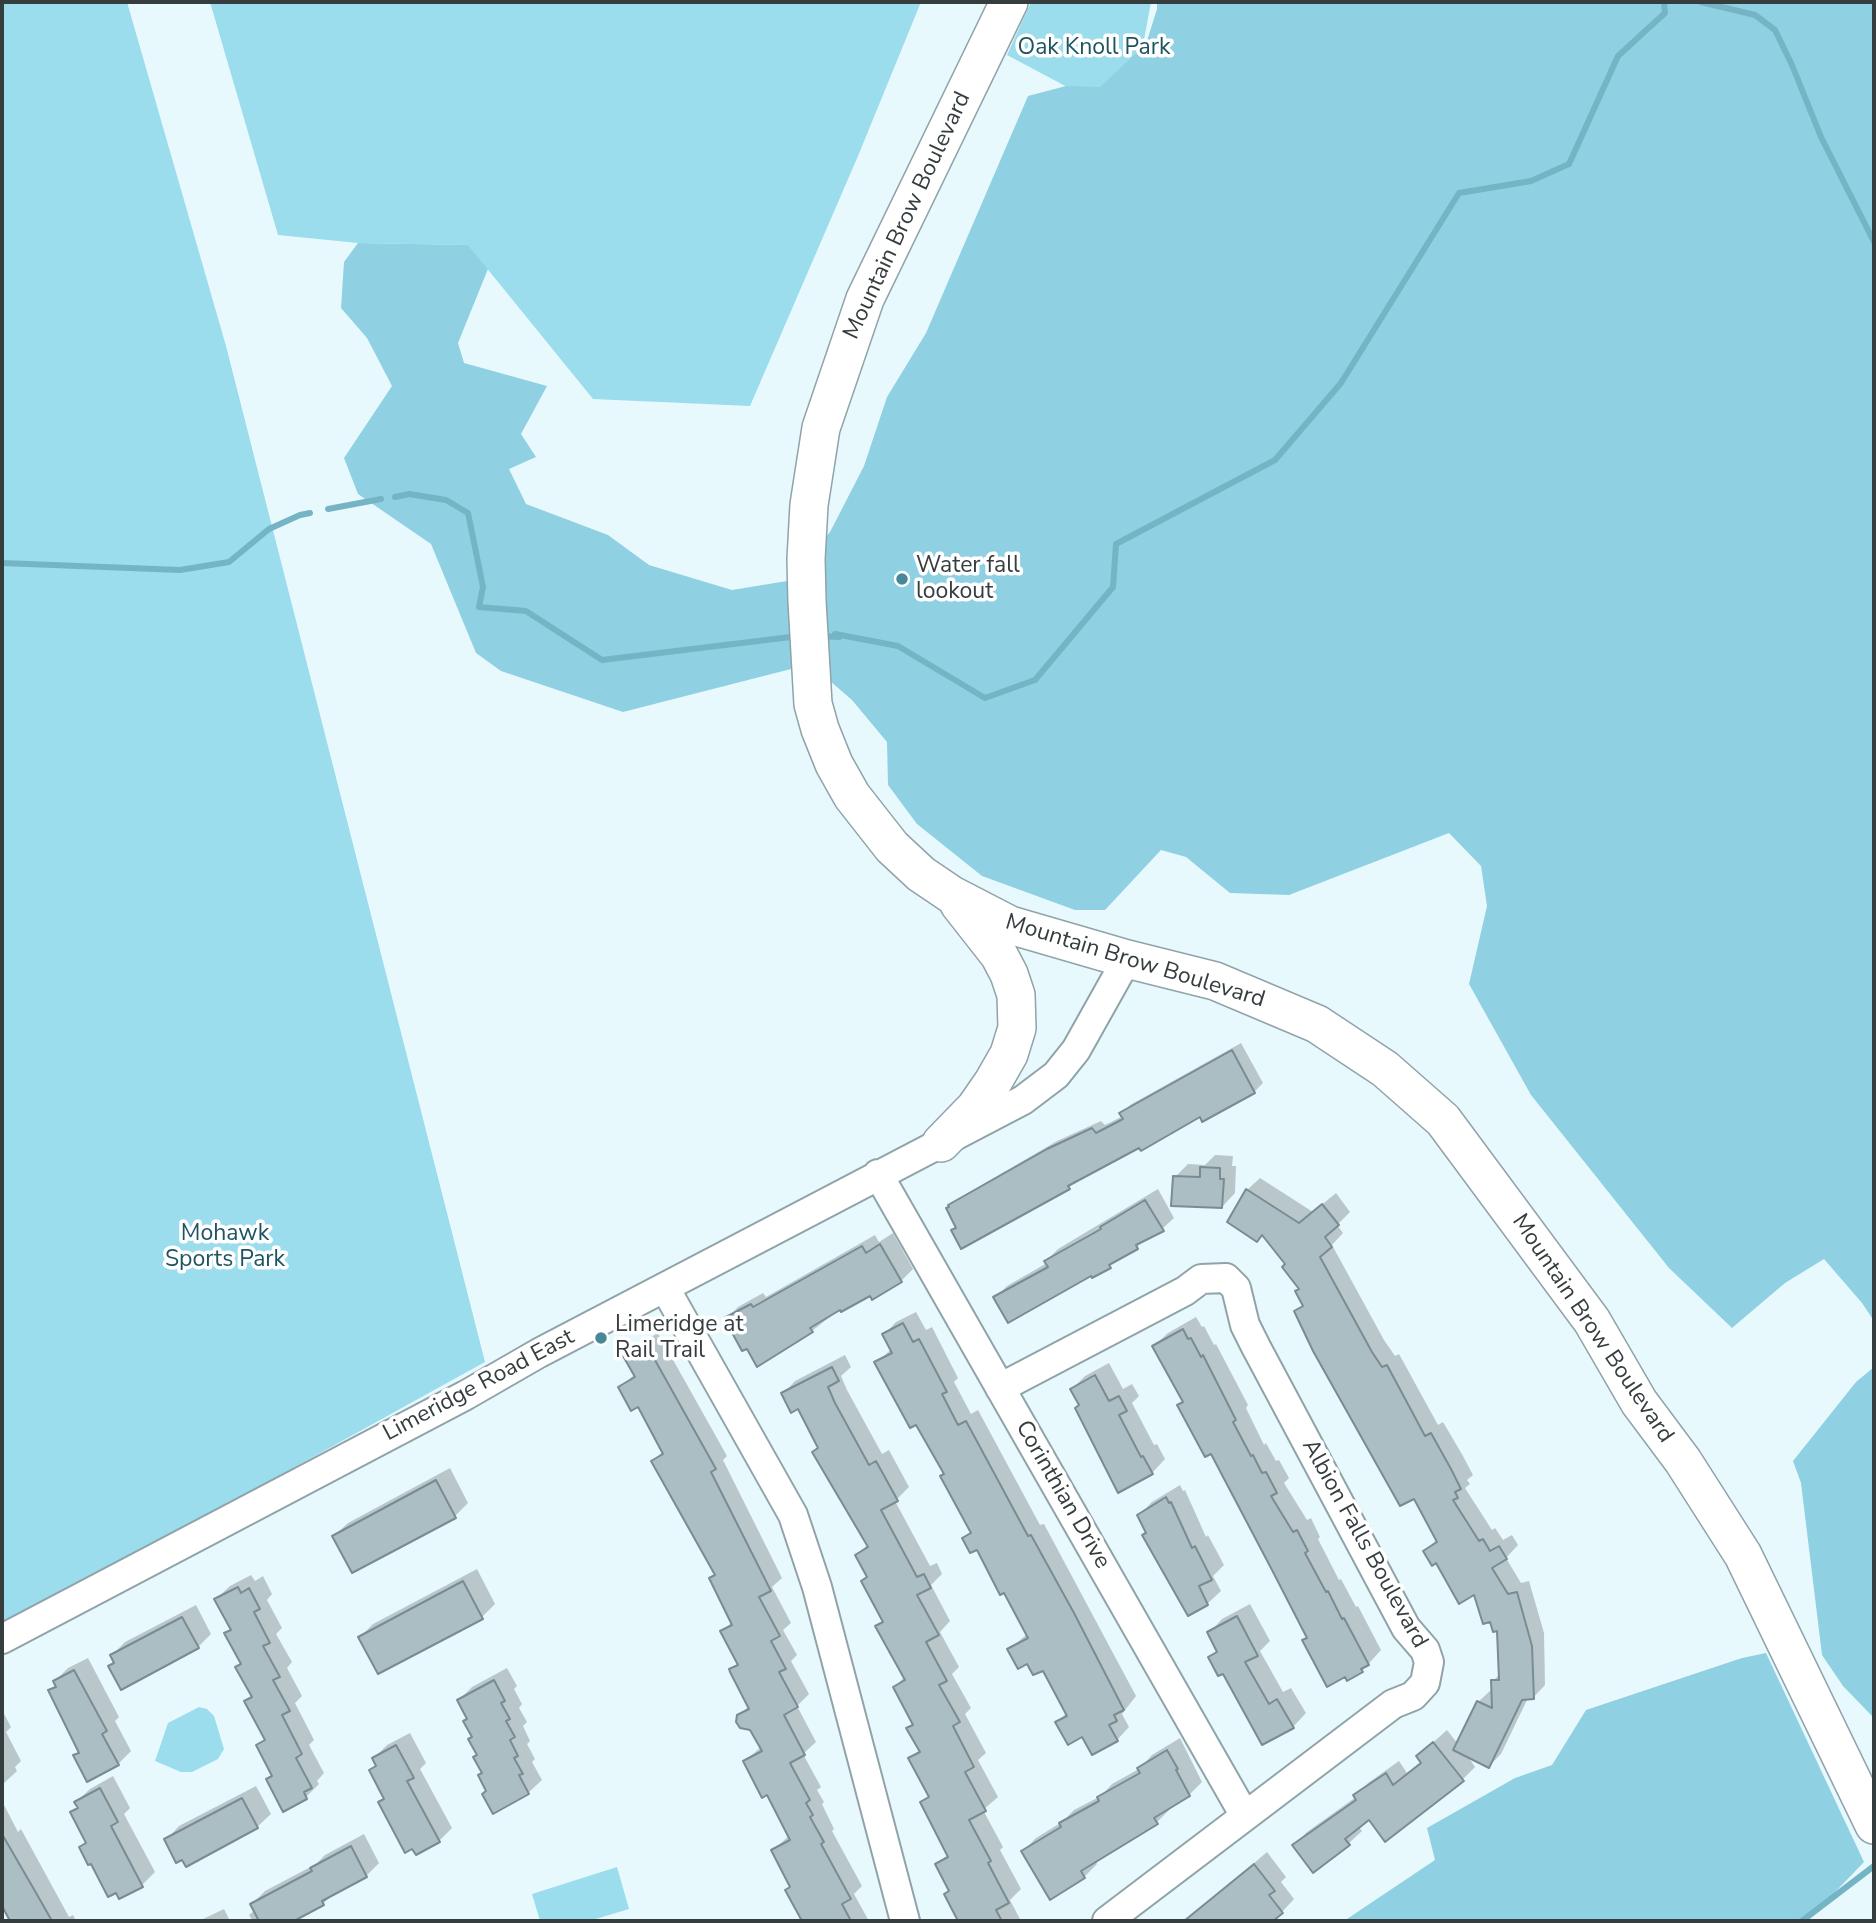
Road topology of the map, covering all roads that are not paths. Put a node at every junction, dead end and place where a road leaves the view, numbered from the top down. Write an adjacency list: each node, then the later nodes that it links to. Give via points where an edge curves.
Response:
1 (1009, 2): 2 (main road, Mountain Brow Boulevard, via 865,299 821,428 809,505 806,559 811,686 820,729 843,783 874,826 921,874)
2 (952, 895): 3 (main road, Mountain Brow Boulevard, via 1010,925); 4 (main road, via 1005,965 1018,1017 1015,1039 993,1082)
3 (1127, 959): 4 (street, Limeridge Road East, via 1076,1050 1056,1075 1023,1100); 10 (main road, Mountain Brow Boulevard, via 1215,981 1317,1024 1385,1069 1443,1121 1592,1321 1639,1402 1743,1555)
4 (941, 1143): 5 (street, Limeridge Road East)
5 (878, 1174): 6 (street, Limeridge Road East); 7 (street, Corinthian Drive)
6 (665, 1288): 8 (street, Limeridge Road East); 11 (street, via 793,1515 817,1587)
7 (1000, 1388): 9 (street, Corinthian Drive); 9 (street, Albion Falls Boulevard, via 1201,1279 1226,1278 1236,1288 1256,1347 1406,1628 1429,1662 1425,1683 1413,1696 1393,1704)
8 (2, 1639)
9 (1245, 1816): 12 (street, Albion Falls Boulevard)
10 (1871, 1820)
11 (905, 1921)
12 (1107, 1921)

